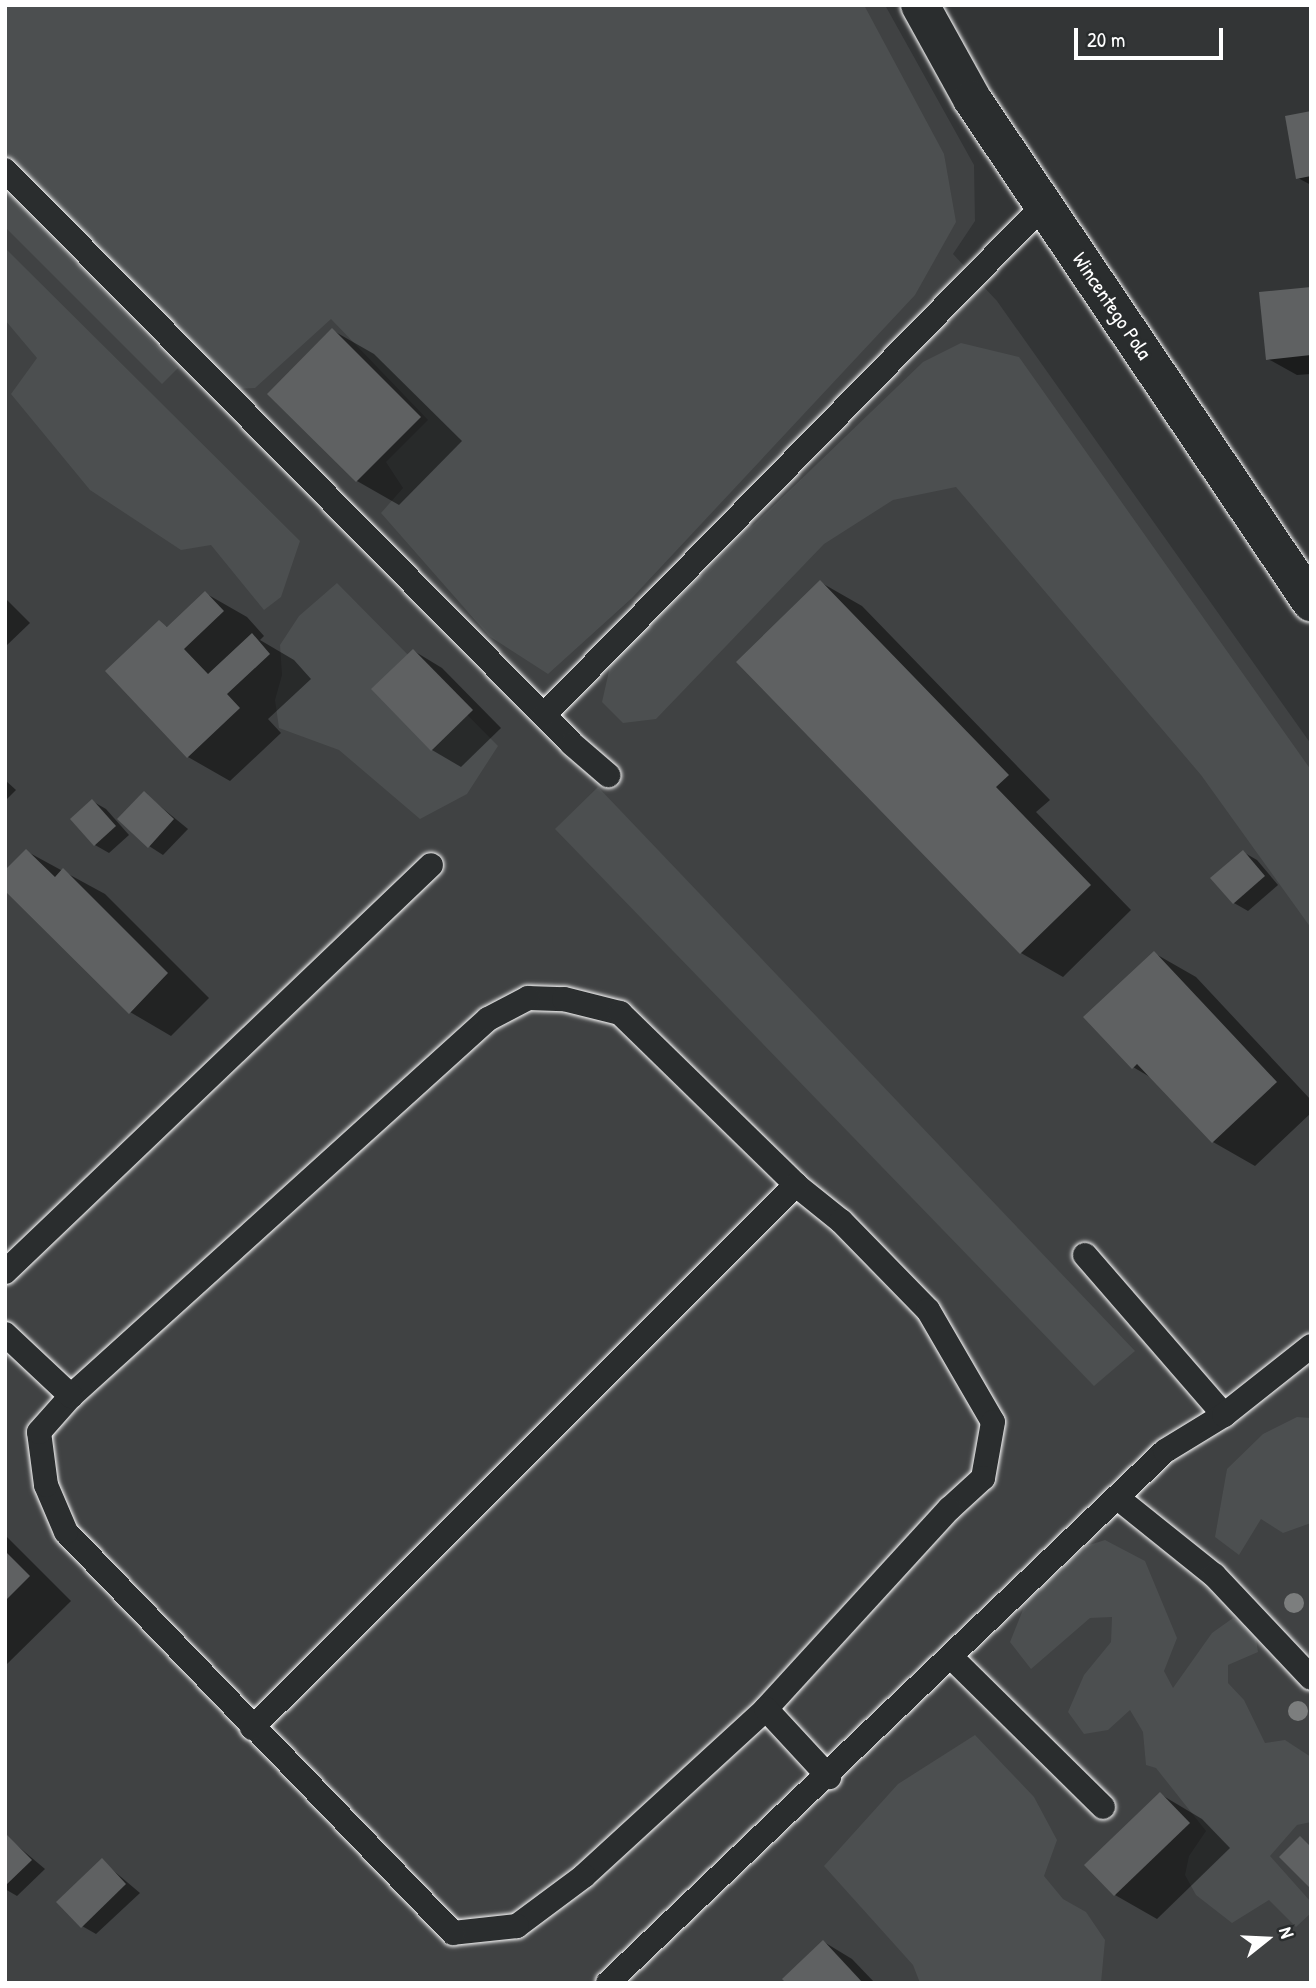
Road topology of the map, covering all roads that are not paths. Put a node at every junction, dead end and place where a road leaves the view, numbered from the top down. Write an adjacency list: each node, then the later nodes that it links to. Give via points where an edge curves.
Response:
1 (920, 5): 3 (street, Wincentego Pola, via 972,99)
2 (5, 170): 5 (lane)
3 (1044, 205): 4 (street, Wincentego Pola); 5 (lane)
4 (1311, 602)
5 (544, 715): 6 (lane)
6 (608, 775)
7 (432, 864): 10 (lane)
8 (796, 1185): 13 (lane, via 620,1013 564,999 528,998 488,1019); 18 (lane, via 841,1221 928,1310 993,1422 983,1478 949,1509); 19 (lane)
9 (1085, 1255): 14 (lane)
10 (5, 1272)
11 (5, 1334): 13 (lane)
12 (1311, 1346): 14 (lane)
13 (71, 1396): 19 (lane, via 39,1432 46,1485 66,1532)
14 (1224, 1415): 15 (lane, via 1165,1451)
15 (1119, 1499): 16 (lane); 17 (lane, via 1214,1575)
16 (953, 1658): 20 (lane); 21 (lane)
17 (1311, 1678)
18 (766, 1709): 19 (lane, via 584,1876 517,1926 453,1933); 20 (lane)
19 (252, 1728)
20 (829, 1777): 22 (lane)
21 (1103, 1807)
22 (608, 1983)

